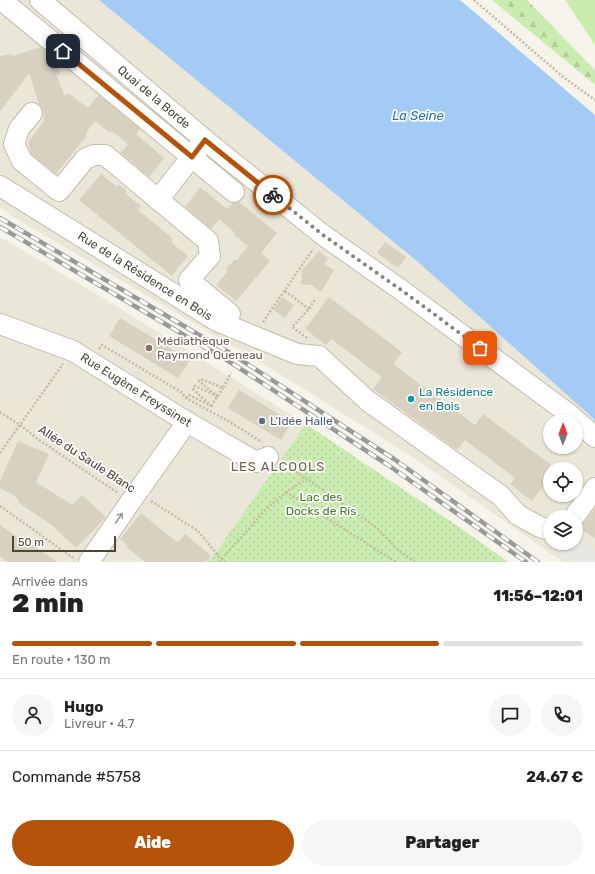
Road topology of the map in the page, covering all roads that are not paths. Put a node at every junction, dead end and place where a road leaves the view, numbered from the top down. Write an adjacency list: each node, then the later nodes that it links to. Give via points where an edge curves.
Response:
1 (40, 0): 4 (street, Quai de la Borde)
2 (4, 4): 5 (street)
3 (32, 113): 7 (street, via 19,129 14,144 22,161)
4 (205, 140): 5 (street); 14 (street, Quai de la Borde, via 323,235 404,292)
5 (192, 157): 8 (street); 9 (street)
6 (0, 186): 18 (street, Rue de la Résidence en Bois, via 217,321 303,347 319,356 368,401 501,496 518,515)
7 (59, 191): 9 (street, via 85,159 94,155 105,155); 10 (street, via 50,206 175,289)
8 (234, 192)
9 (158, 200): 10 (street, via 208,241 210,256)
10 (189, 280): 11 (street)
11 (230, 314)
12 (0, 324): 13 (street, Rue Eugène Freyssinet, via 73,351)
13 (187, 422): 15 (street, Rue Eugène Freyssinet, via 256,462); 19 (street, one-way to 13)
14 (595, 437)
15 (268, 457)
16 (595, 488): 17 (street)
17 (579, 510)
18 (543, 528)
19 (89, 562)

